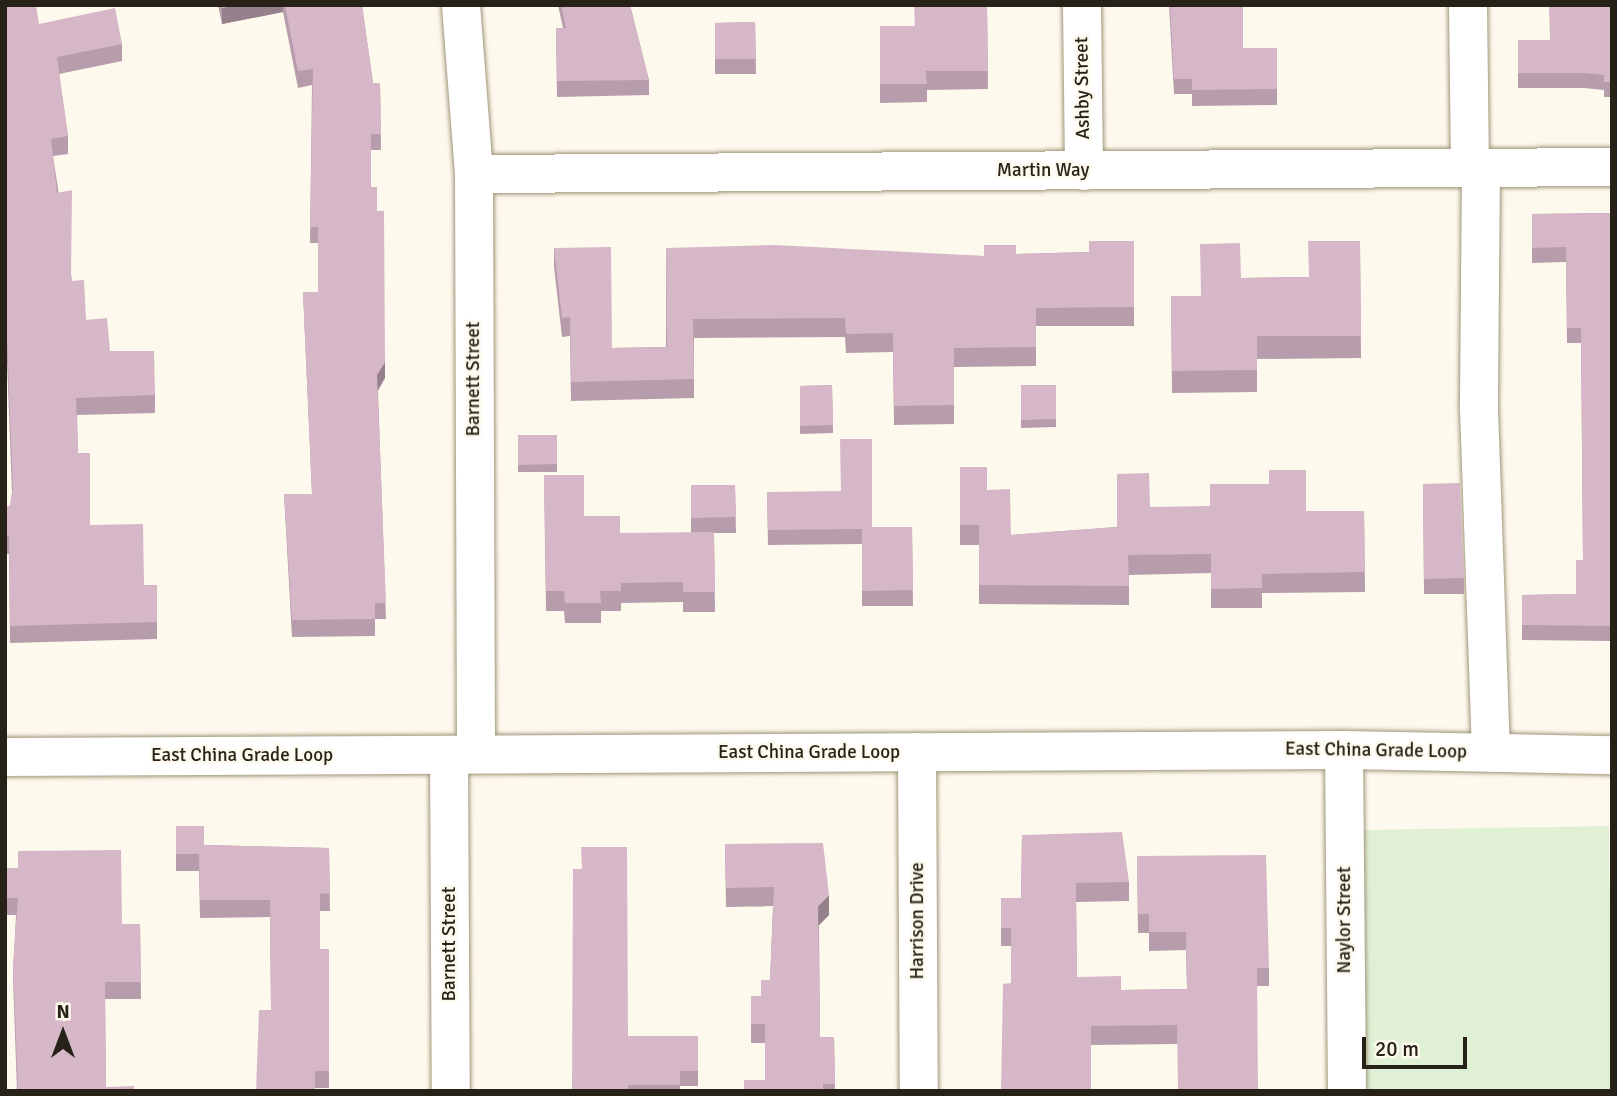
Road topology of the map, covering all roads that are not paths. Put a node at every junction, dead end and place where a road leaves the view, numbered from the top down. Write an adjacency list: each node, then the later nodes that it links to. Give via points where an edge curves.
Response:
1 (461, 5): 7 (street, Barnett Street)
2 (1083, 5): 6 (street, Ashby Street)
3 (1468, 5): 5 (street)
4 (1612, 167): 5 (street, Martin Way)
5 (1475, 168): 6 (street, Martin Way); 10 (street)
6 (1084, 171): 7 (street, Martin Way)
7 (474, 174): 11 (street, Barnett Street)
8 (1344, 750): 9 (street, East China Grade Loop); 10 (street, East China Grade Loop); 16 (street, Naylor Street)
9 (917, 752): 11 (street, East China Grade Loop); 15 (street, Harrison Drive)
10 (1491, 752): 12 (street, East China Grade Loop)
11 (462, 755): 13 (street, East China Grade Loop); 14 (street, Barnett Street)
12 (1612, 755)
13 (5, 757)
14 (451, 1091)
15 (919, 1091)
16 (1347, 1091)

